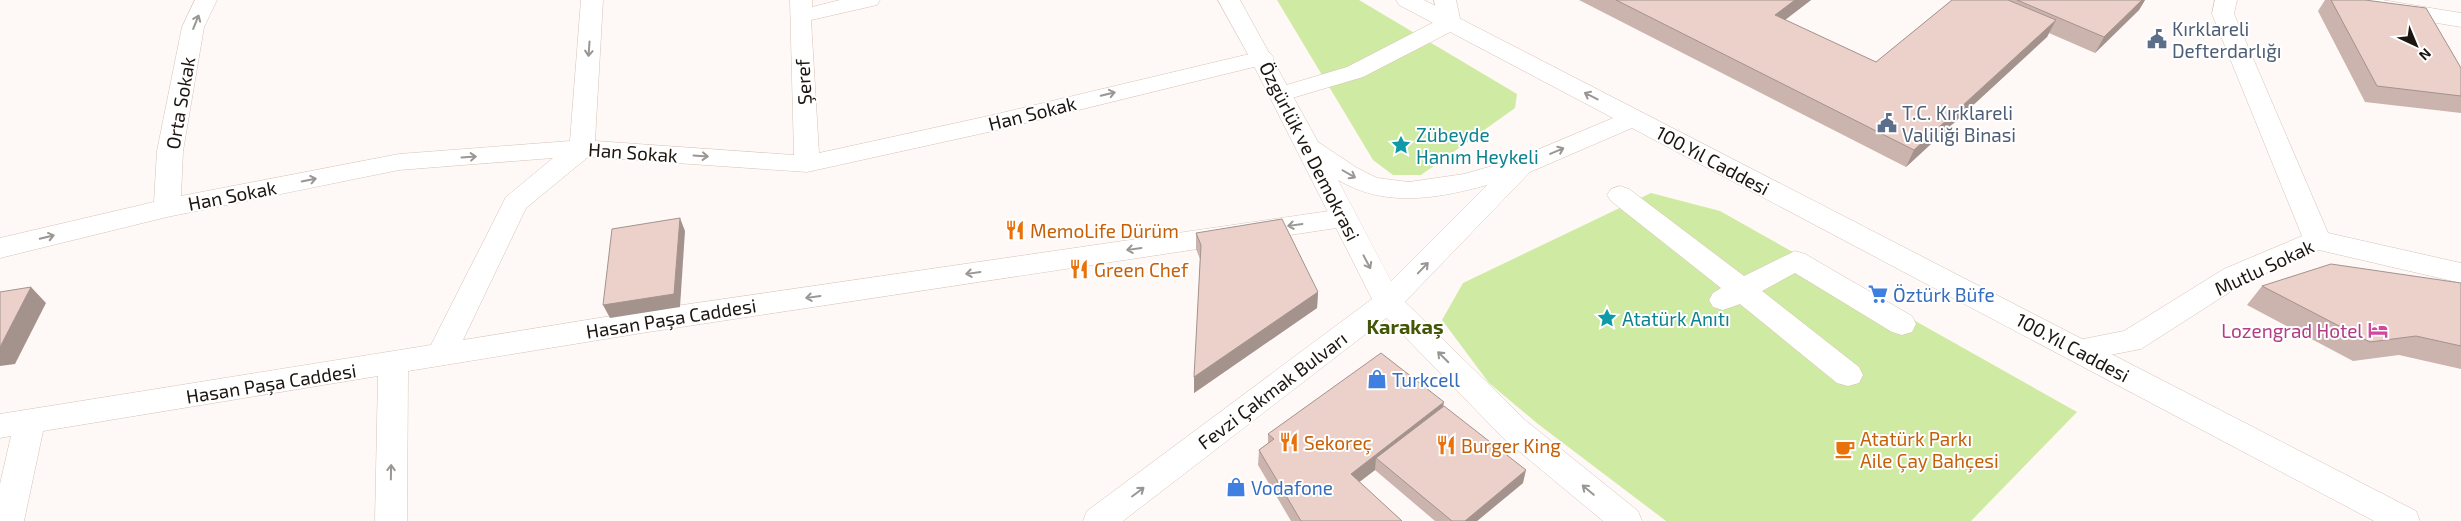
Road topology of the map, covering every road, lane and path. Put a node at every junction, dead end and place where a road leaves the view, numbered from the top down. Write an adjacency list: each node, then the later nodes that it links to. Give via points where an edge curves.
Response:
1 (206, 0): 21 (street, Orta Sokak, one-way to 1, via 175,122 193,27)
2 (592, 0): 17 (street, one-way to 17)
3 (870, 0): 10 (street)
4 (1229, 0): 13 (street, Özgürlük ve Demokrasi)
5 (1407, 0): 12 (street)
6 (1445, 0): 12 (street)
7 (2226, 0): 23 (street, via 2223,14)
8 (2342, 0): 9 (street)
9 (2365, 3): 11 (street)
10 (800, 8): 18 (street, Şeref)
11 (2461, 20)
12 (1450, 23): 14 (street, via 1355,72); 15 (street, one-way to 12)
13 (1262, 58): 14 (street, Özgürlük ve Demokrasi); 18 (street, Han Sokak, one-way to 13)
14 (1282, 94): 16 (street, Özgürlük ve Demokrasi)
15 (1634, 118): 19 (street, Fevzi Çakmak Bulvarı, one-way to 15); 29 (street, 100.Yıl Caddesi)
16 (1308, 147): 19 (street, Fevzi Çakmak Bulvarı, one-way to 19, via 1370,185 1399,190 1469,183); 22 (street, Özgürlük ve Demokrasi)
17 (582, 148): 18 (street, Han Sokak, one-way to 18); 21 (street, Han Sokak, one-way to 17, via 399,162); 30 (street, via 515,203)
18 (807, 164)
19 (1521, 166): 27 (street, Fevzi Çakmak Bulvarı, one-way to 19)
20 (1620, 195): 26 (street)
21 (167, 208): 24 (street, Han Sokak, one-way to 21)
22 (1343, 218): 27 (street, Özgürlük ve Demokrasi, one-way to 27); 30 (street, Hasan Paşa Caddesi, one-way to 30, via 648,321)
23 (2317, 240): 25 (street, Mutlu Sokak); 29 (street, Mutlu Sokak, via 2234,276 2131,341)
24 (0, 248)
25 (2461, 273)
26 (1733, 295): 28 (street, via 1796,261); 32 (street)
27 (1388, 302): 36 (street, Fevzi Çakmak Bulvarı, one-way to 27); 37 (street, Özgürlük ve Demokrasi, one-way to 27, via 1514,428)
28 (1902, 324)
29 (2078, 350): 38 (street, 100.Yıl Caddesi)
30 (442, 355): 31 (street, Hasan Paşa Caddesi)
31 (393, 364): 33 (street, Hasan Paşa Caddesi); 35 (street, one-way to 31)
32 (1848, 375)
33 (15, 424): 34 (street)
34 (8, 521)
35 (391, 521)
36 (1100, 521)
37 (1626, 521)
38 (2404, 521)

